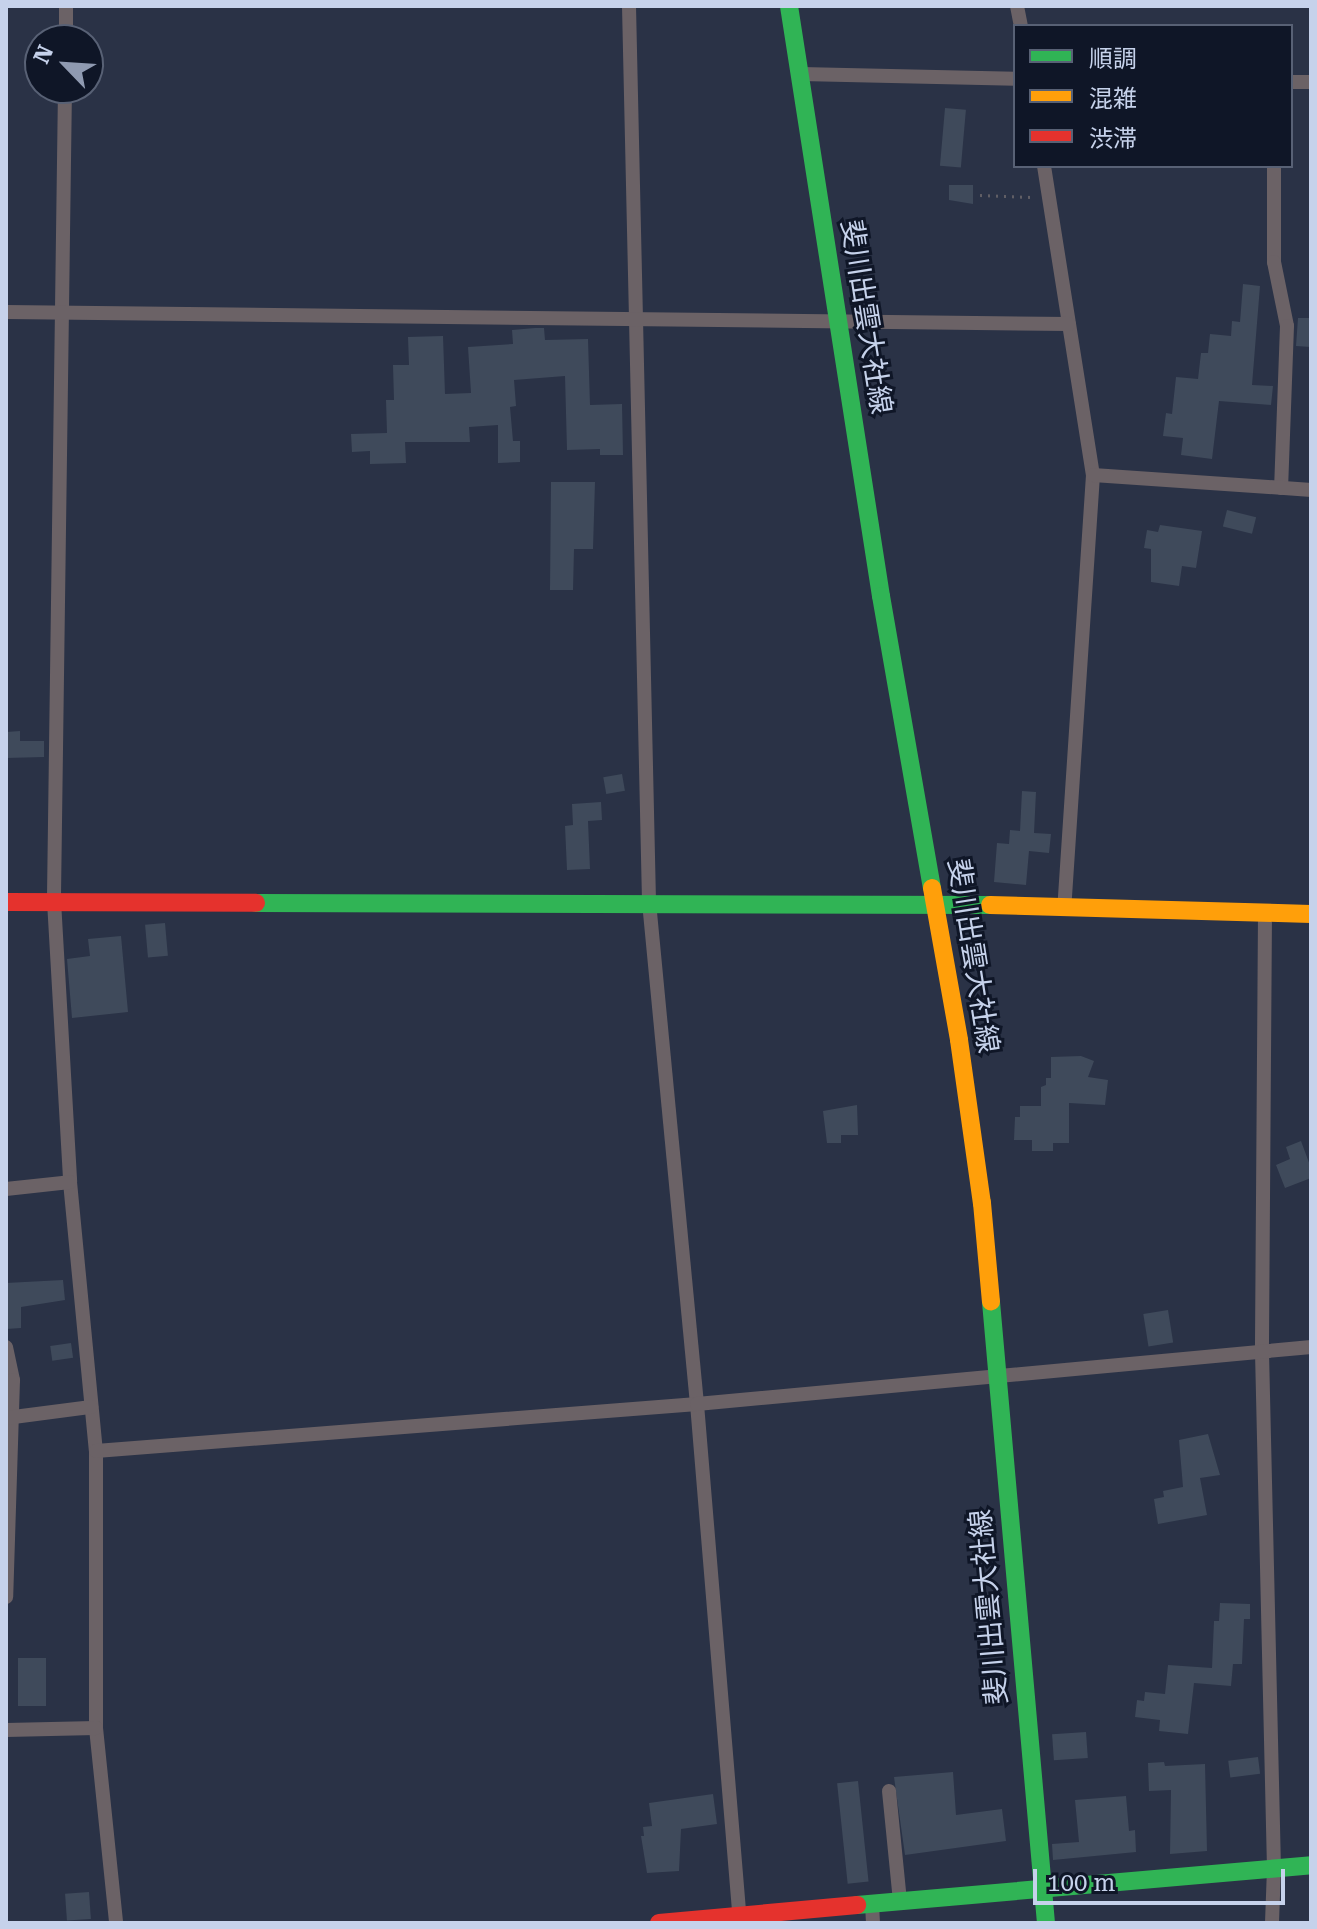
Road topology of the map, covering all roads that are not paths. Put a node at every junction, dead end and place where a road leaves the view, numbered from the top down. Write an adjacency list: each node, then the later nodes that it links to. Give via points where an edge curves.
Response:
1 (629, 6): 10 (street)
2 (789, 6): 3 (street, 斐川出雲大社線)
3 (801, 74): 4 (street); 11 (street, 斐川出雲大社線)
4 (1013, 79)
5 (65, 104): 9 (street)
6 (1044, 168): 12 (street)
7 (1274, 168): 14 (street, via 1274,262 1287,326)
8 (6, 312): 9 (street)
9 (63, 313): 10 (street); 16 (street)
10 (637, 320): 11 (street); 18 (street)
11 (838, 323): 12 (street); 19 (street, 斐川出雲大社線)
12 (1069, 324): 13 (street)
13 (1093, 475): 14 (street); 20 (street)
14 (1281, 488): 15 (street)
15 (1311, 490)
16 (54, 901): 17 (street); 18 (street); 23 (street)
17 (6, 902)
18 (649, 902): 19 (street); 29 (street)
19 (937, 904): 20 (street); 28 (street, 斐川出雲大社線, via 982,1203)
20 (1064, 907): 21 (street)
21 (1265, 913): 22 (street); 27 (street)
22 (1311, 914)
23 (70, 1182): 24 (street); 30 (street)
24 (6, 1189)
25 (6, 1347): 31 (street, via 13,1380)
26 (1311, 1347): 27 (street)
27 (1262, 1352): 28 (street); 38 (street)
28 (996, 1375): 29 (street); 39 (street, 斐川出雲大社線)
29 (697, 1404): 32 (street); 43 (street)
30 (91, 1407): 31 (street); 32 (street)
31 (8, 1418): 33 (street)
32 (96, 1451): 34 (street)
33 (6, 1597)
34 (96, 1728): 35 (street); 44 (street)
35 (6, 1730)
36 (889, 1791): 40 (street)
37 (1311, 1865): 38 (street)
38 (1274, 1868): 39 (street); 47 (street)
39 (1043, 1889): 40 (street); 46 (street, 斐川出雲大社線)
40 (900, 1902): 41 (street)
41 (873, 1914): 42 (street)
42 (809, 1916): 43 (street)
43 (739, 1920): 45 (street)
44 (116, 1923)
45 (659, 1923)
46 (1046, 1923)
47 (1272, 1923)

